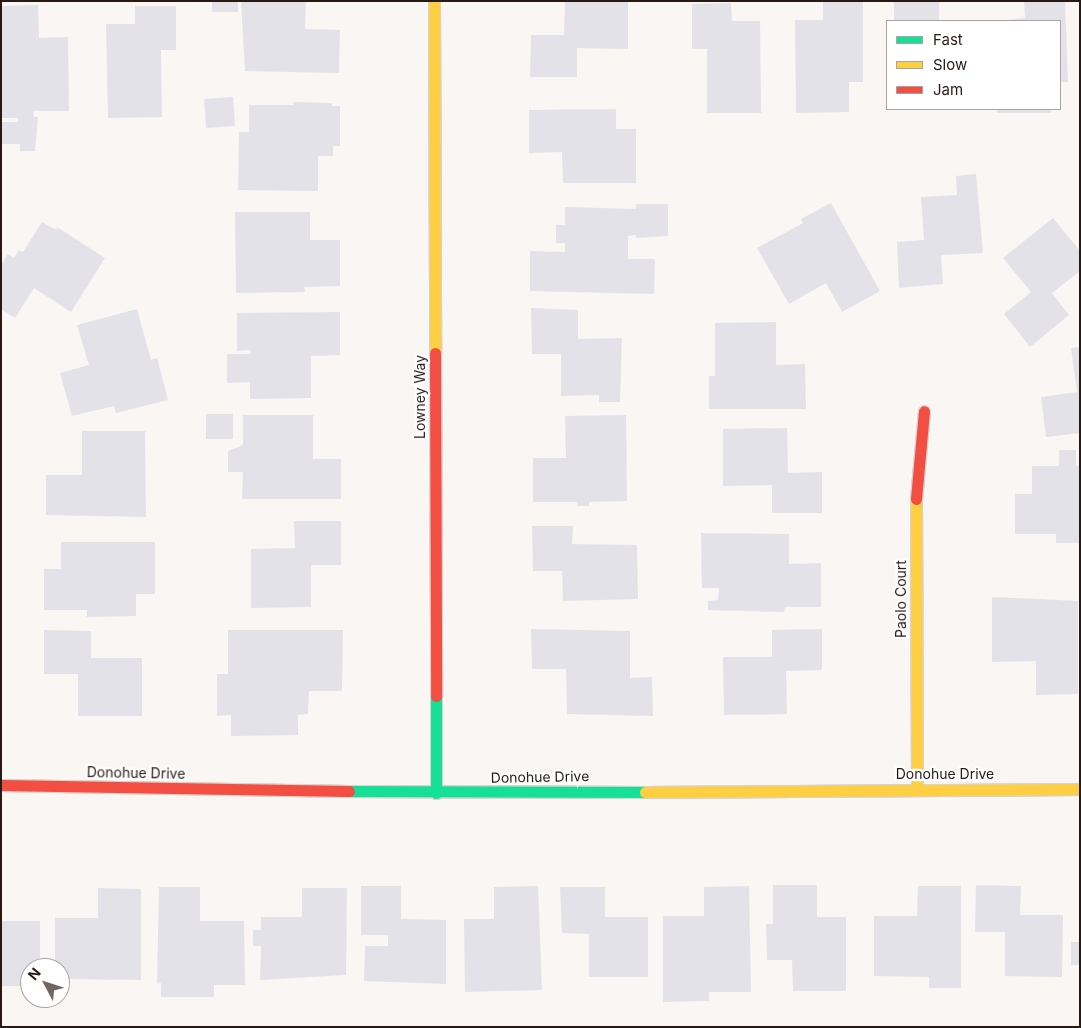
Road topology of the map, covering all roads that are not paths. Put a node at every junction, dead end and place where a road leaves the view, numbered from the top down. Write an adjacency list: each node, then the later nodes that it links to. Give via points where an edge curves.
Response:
1 (434, 1): 6 (street, Lowney Way)
2 (924, 411): 4 (street, Paolo Court, via 916,473)
3 (1, 785): 6 (street, Donohue Drive)
4 (917, 788): 5 (street, Donohue Drive); 6 (street, Donohue Drive)
5 (1080, 789)
6 (436, 793)

